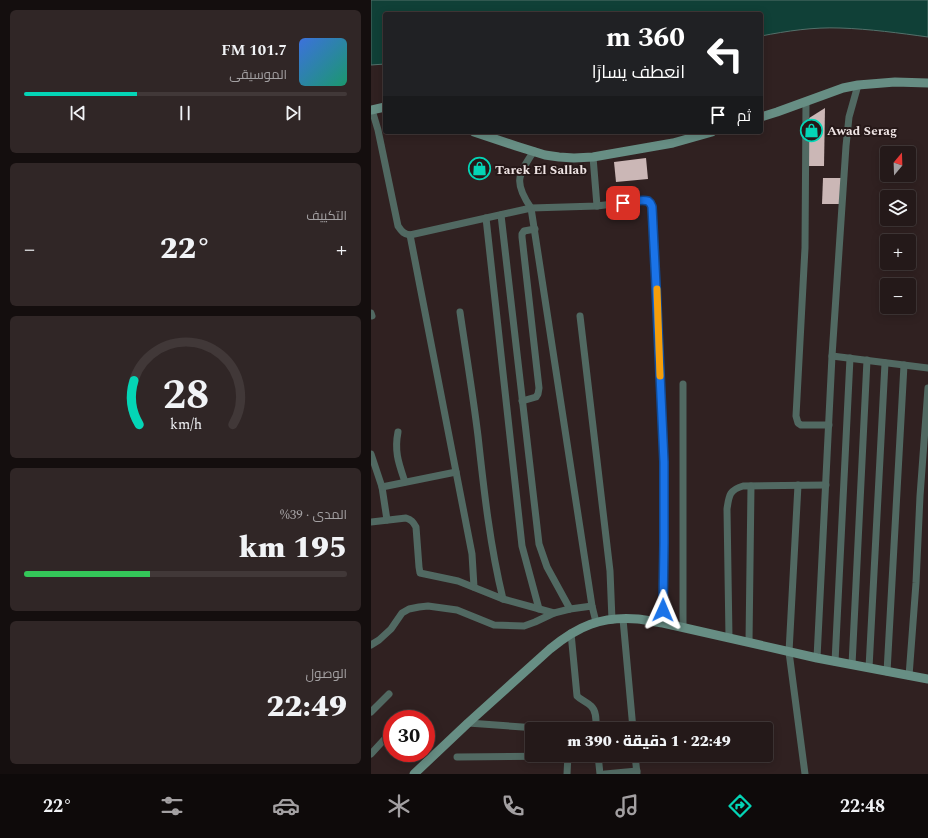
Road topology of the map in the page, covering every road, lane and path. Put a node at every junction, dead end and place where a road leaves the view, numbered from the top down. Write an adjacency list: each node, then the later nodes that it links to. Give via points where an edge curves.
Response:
1 (928, 83): 2 (street)
2 (858, 85): 3 (street); 20 (street, via 848,123)
3 (806, 102): 6 (street); 29 (street, via 805,248 796,416 801,425)
4 (383, 107): 5 (street)
5 (372, 110): 7 (street)
6 (763, 116)
7 (374, 131): 17 (street, via 398,226 405,234)
8 (480, 134): 10 (street)
9 (705, 134): 11 (street, via 673,143)
10 (534, 151): 11 (street, via 559,157); 13 (street, via 524,166 520,180 520,188)
11 (593, 157): 12 (street)
12 (597, 206): 13 (street); 49 (street, via 648,201 652,207 664,455)
13 (531, 208): 14 (street); 16 (street)
14 (501, 215): 15 (street); 28 (street)
15 (486, 218): 17 (street); 44 (street, via 522,546)
16 (535, 229): 28 (street, via 524,231 522,237 539,388 536,397); 42 (street)
17 (410, 235): 32 (street)
18 (460, 312): 41 (street, via 484,491)
19 (580, 316): 47 (street, via 609,571)
20 (832, 356): 21 (street); 29 (street)
21 (850, 358): 22 (street); 57 (street)
22 (867, 360): 23 (street); 58 (street)
23 (885, 363): 24 (street); 59 (street)
24 (904, 365): 25 (street); 60 (street)
25 (928, 368)
26 (683, 384): 50 (street)
27 (928, 388): 61 (street)
28 (523, 401): 43 (street, via 539,544 547,567)
29 (829, 425): 35 (street)
30 (398, 432): 33 (street, via 396,450)
31 (371, 454): 37 (street)
32 (455, 472): 33 (street); 40 (street, via 472,554)
33 (405, 482): 37 (street)
34 (797, 485): 35 (street); 36 (street); 55 (street)
35 (826, 485): 56 (street)
36 (751, 486): 52 (street, via 736,488 728,500); 53 (street)
37 (382, 487): 38 (street)
38 (387, 520): 39 (street); 40 (street, via 406,518 414,522 420,573)
39 (371, 522)
40 (474, 587): 41 (street)
41 (503, 599): 44 (street)
42 (591, 606): 43 (street); 48 (street)
43 (570, 608): 45 (street)
44 (539, 609): 45 (street)
45 (554, 613): 54 (street, via 524,626 503,626 485,622 457,610 419,606 402,613 391,629)
46 (623, 618): 47 (street); 49 (street); 66 (street)
47 (612, 620): 48 (street)
48 (596, 622): 51 (street)
49 (663, 623): 50 (street)
50 (683, 627): 52 (street)
51 (571, 633): 65 (street, via 577,696 591,705); 67 (street)
52 (729, 638): 53 (street)
53 (749, 642): 55 (street)
54 (371, 645)
55 (789, 652): 56 (street); 81 (street)
56 (817, 658): 57 (street)
57 (835, 662): 58 (street)
58 (852, 665): 59 (street)
59 (869, 668): 60 (street)
60 (887, 672): 61 (street)
61 (909, 676): 62 (street)
62 (928, 679)
63 (389, 694): 64 (street)
64 (371, 712)
65 (596, 722)
66 (632, 722)
67 (468, 723): 68 (street); 77 (street)
68 (525, 727)
69 (383, 741): 70 (street)
70 (371, 754)
71 (525, 756): 72 (street)
72 (457, 757)
73 (568, 762): 78 (street)
74 (599, 762): 79 (street)
75 (636, 762): 76 (street)
76 (637, 773): 80 (street)
77 (415, 774)
78 (567, 774)
79 (600, 774)
80 (605, 774)
81 (805, 774)

